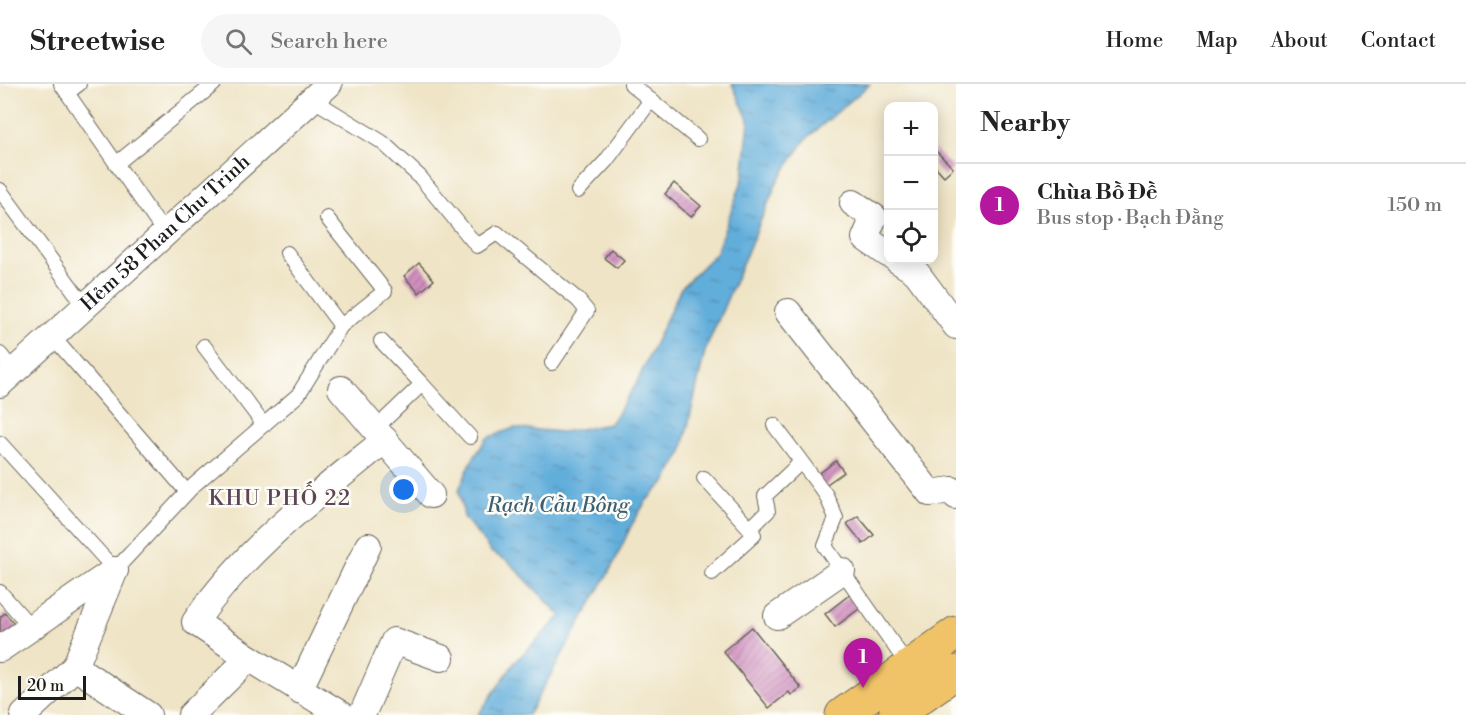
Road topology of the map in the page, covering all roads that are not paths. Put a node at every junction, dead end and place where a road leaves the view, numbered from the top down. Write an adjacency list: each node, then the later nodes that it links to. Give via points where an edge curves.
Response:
1 (79, 84): 4 (lane)
2 (214, 84): 8 (lane)
3 (631, 84): 6 (lane)
4 (64, 89): 8 (lane)
5 (321, 92): 13 (street, Hẻm 58 Phan Chu Trinh); 24 (lane, via 420,177 477,246 497,233 578,300 587,311)
6 (651, 100): 7 (lane); 10 (lane, via 606,162)
7 (698, 139)
8 (116, 165): 13 (lane)
9 (0, 190): 17 (lane)
10 (578, 191)
11 (853, 203): 14 (street, via 874,217 866,238)
12 (327, 218): 19 (lane, via 385,291)
13 (165, 234): 17 (street, Hẻm 58 Phan Chu Trinh)
14 (884, 251)
15 (287, 253): 19 (lane)
16 (903, 264): 20 (street, via 916,272)
17 (85, 306): 21 (street, Hẻm 58 Phan Chu Trinh)
18 (788, 312): 37 (street, via 930,493 952,490)
19 (341, 326): 28 (lane, via 298,395)
20 (956, 326)
21 (53, 337): 25 (street, Hẻm 58 Phan Chu Trinh); 35 (lane)
22 (381, 340): 26 (lane)
23 (204, 346): 28 (lane)
24 (552, 363)
25 (5, 369)
26 (422, 384): 30 (lane); 31 (lane)
27 (341, 389): 30 (street)
28 (264, 425): 35 (lane)
29 (774, 425): 33 (lane)
30 (380, 434): 36 (street); 48 (street, via 219,587 195,622)
31 (470, 437)
32 (0, 443): 40 (lane)
33 (801, 462): 38 (lane, via 765,496 768,511); 41 (lane, via 826,495 836,518 825,546)
34 (704, 478): 38 (lane)
35 (187, 492): 40 (lane)
36 (431, 495)
37 (956, 496)
38 (750, 529): 42 (lane, via 754,535)
39 (368, 546): 53 (street)
40 (115, 570): 45 (street); 50 (street)
41 (842, 572): 44 (street); 51 (lane)
42 (712, 573)
43 (0, 592): 45 (lane)
44 (777, 616)
45 (30, 626): 47 (street)
46 (956, 633): 51 (main road)
47 (0, 649)
48 (249, 658): 53 (street); 56 (street)
49 (441, 658): 58 (street, via 394,641)
50 (75, 667): 54 (street); 55 (street)
51 (909, 667): 59 (main road)
52 (956, 672): 60 (main road)
53 (299, 690): 57 (street)
54 (24, 715)
55 (147, 715)
56 (191, 715)
57 (342, 715)
58 (362, 715)
59 (842, 715)
60 (896, 715)

